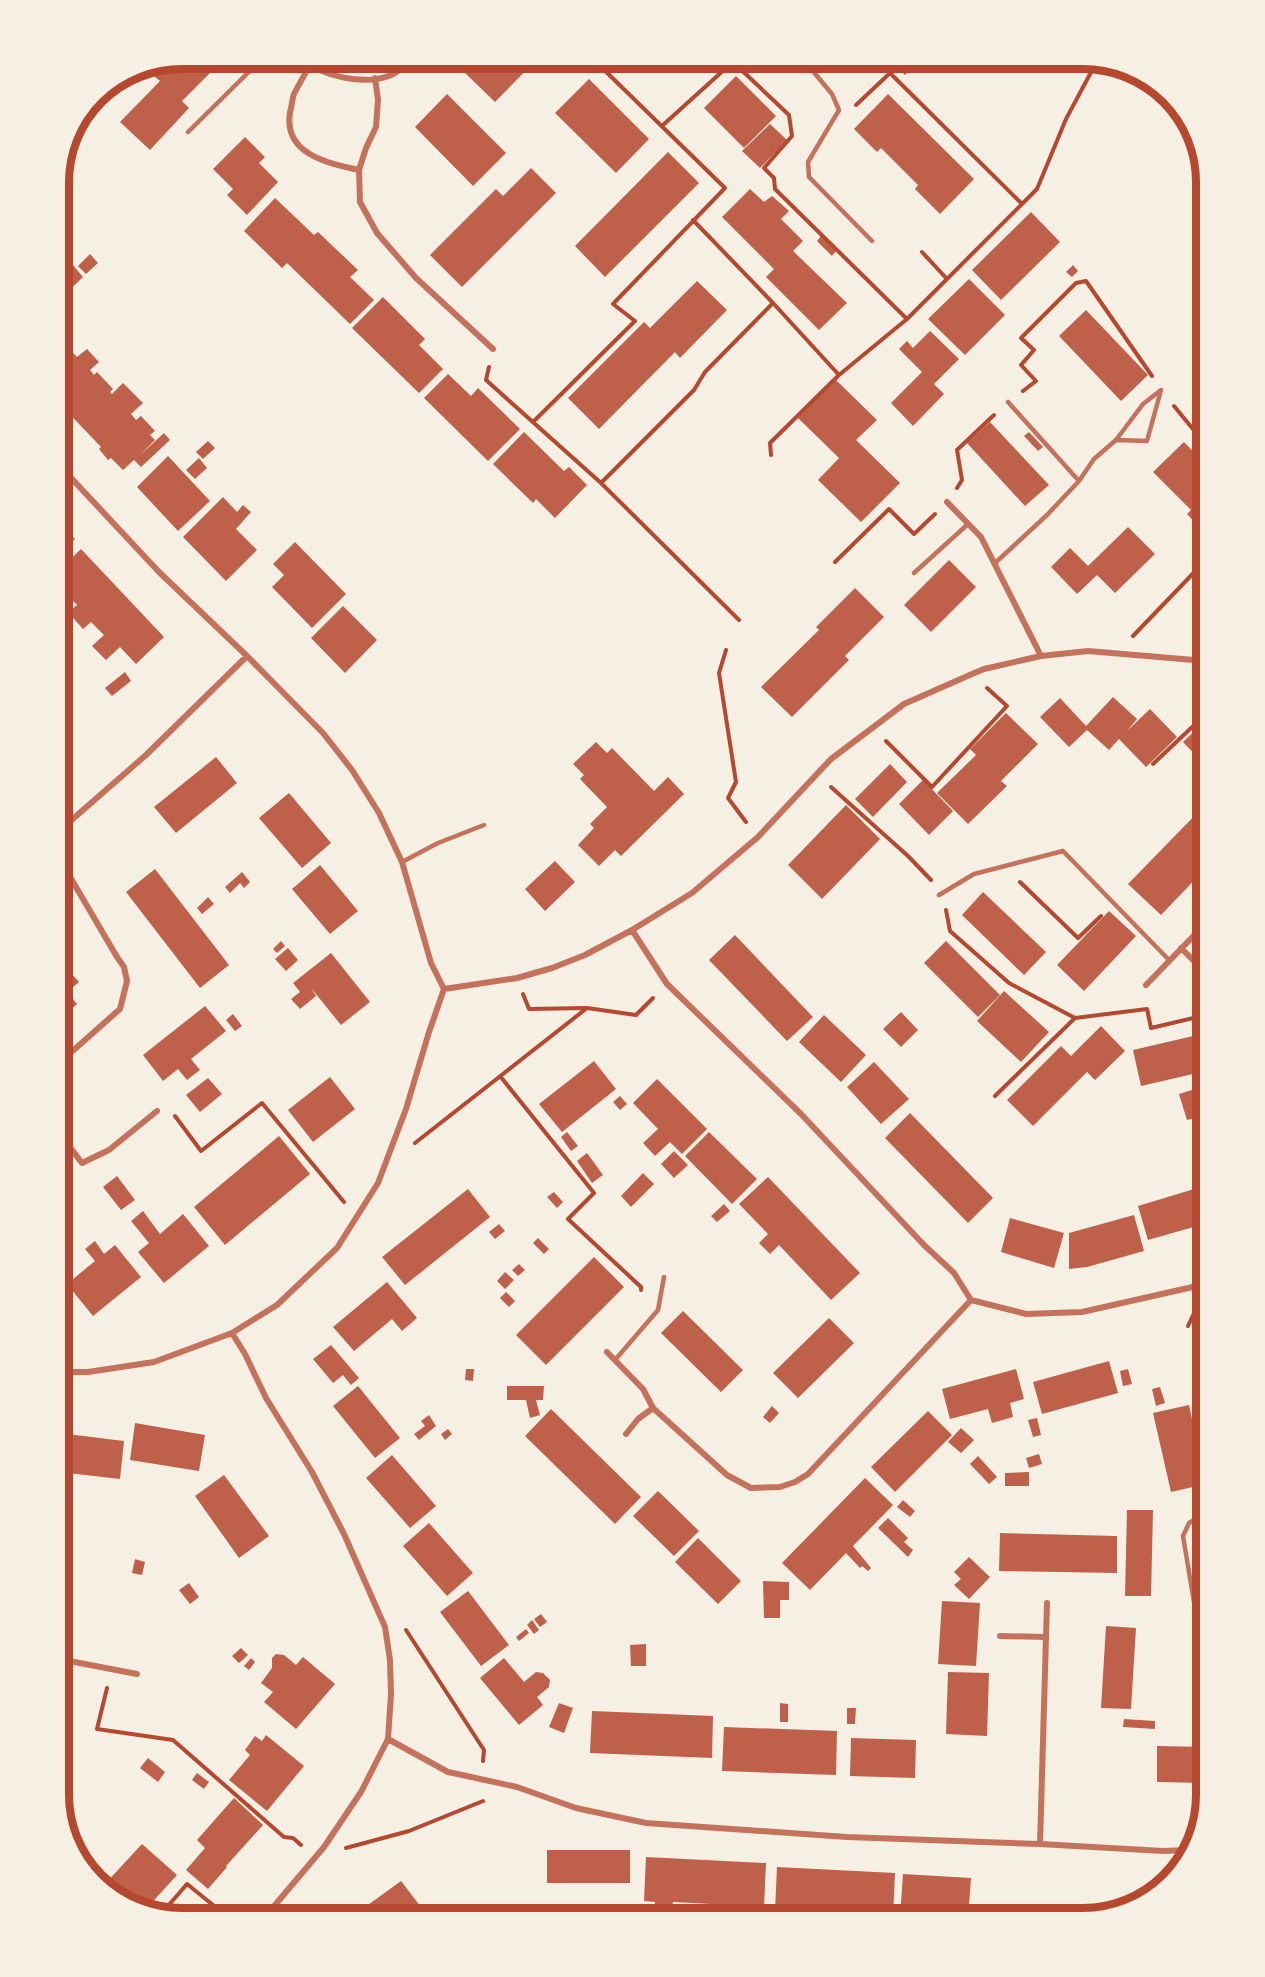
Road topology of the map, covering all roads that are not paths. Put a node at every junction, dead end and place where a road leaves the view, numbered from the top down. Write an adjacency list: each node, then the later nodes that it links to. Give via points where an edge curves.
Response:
1 (251, 69): 7 (lane)
2 (308, 69): 8 (street, via 294,96 289,121 292,139 304,152 323,161)
3 (319, 69): 6 (street, via 354,80)
4 (399, 69): 6 (street, via 390,76)
5 (811, 69): 9 (lane, via 832,94 839,110 808,162 809,177)
6 (375, 78): 8 (street, via 376,127)
7 (188, 132)
8 (358, 170): 10 (street, via 360,202 377,233 416,278)
9 (872, 241)
10 (493, 349)
11 (1008, 402): 14 (lane)
12 (1116, 440): 12 (lane, via 1147,441 1161,390 1143,404); 14 (lane, via 1094,459)
13 (69, 476): 19 (street, via 159,572)
14 (1079, 481): 17 (lane)
15 (947, 502): 16 (street)
16 (968, 524): 17 (street, via 981,537); 18 (lane)
17 (994, 564): 20 (street)
18 (914, 573)
19 (246, 656): 22 (street, via 146,755); 24 (street, via 322,733 352,770 379,813)
20 (1041, 656): 21 (street, via 1088,651); 27 (street, via 984,669 904,704 831,759 758,837 692,893)
21 (1196, 660)
22 (69, 822)
23 (484, 825): 24 (lane)
24 (402, 862): 33 (street, via 431,963)
25 (69, 875): 34 (street, via 124,966 127,981 120,1009)
26 (939, 895): 30 (lane, via 974,874 1063,850)
27 (632, 930): 33 (street, via 552,968 517,978); 39 (street, via 666,984 801,1114 954,1273)
28 (1196, 933): 29 (street)
29 (1182, 948): 30 (street); 31 (street)
30 (1169, 960): 32 (street)
31 (1196, 963)
32 (1146, 985)
33 (444, 989): 40 (street, via 378,1183 337,1248 277,1305)
34 (69, 1054)
35 (157, 1111): 36 (street, via 109,1150 82,1163)
36 (69, 1146)
37 (664, 1277): 42 (lane, via 658,1310)
38 (1196, 1286): 39 (street, via 1082,1312 1026,1314)
39 (971, 1300): 44 (street, via 807,1474 780,1488 751,1488 728,1474)
40 (232, 1333): 43 (street, via 154,1362); 53 (street, via 312,1472 385,1627 391,1694)
41 (607, 1352): 42 (street)
42 (615, 1360): 44 (street, via 643,1389)
43 (69, 1372)
44 (653, 1408): 45 (street)
45 (626, 1434)
46 (1196, 1519): 48 (lane, via 1189,1523 1183,1536)
47 (1047, 1603): 50 (street)
48 (1196, 1614)
49 (1000, 1636): 50 (street)
50 (1046, 1637): 54 (street)
51 (69, 1661): 52 (street)
52 (137, 1674)
53 (388, 1739): 54 (street, via 447,1772 646,1823 847,1837); 56 (street, via 361,1792 324,1847)
54 (1040, 1844): 55 (street)
55 (1181, 1850)
56 (273, 1908)

